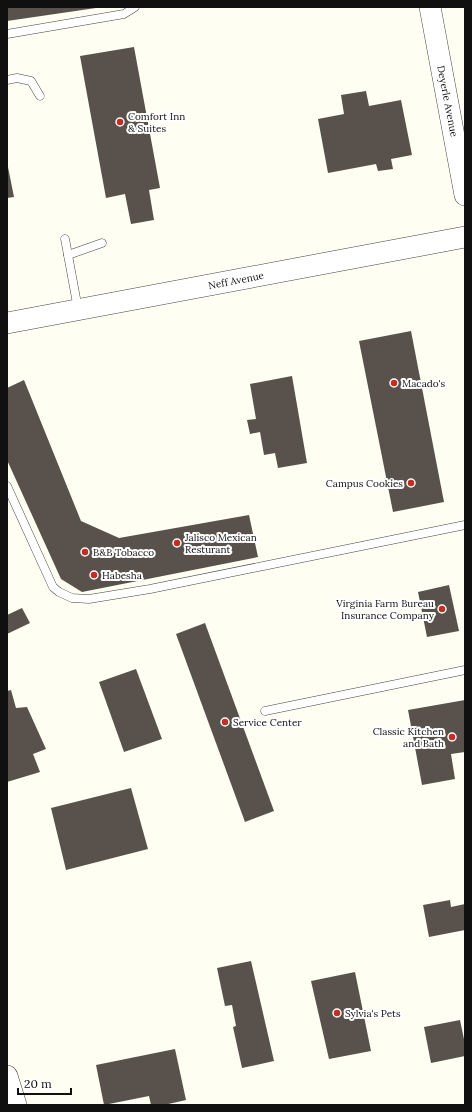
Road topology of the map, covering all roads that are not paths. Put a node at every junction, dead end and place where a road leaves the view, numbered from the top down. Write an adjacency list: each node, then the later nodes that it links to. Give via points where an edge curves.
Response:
1 (135, 7): 3 (lane, via 124,14)
2 (430, 7): 6 (street, Deyerle Avenue)
3 (7, 34)
4 (7, 80): 5 (lane, via 17,78 30,81)
5 (40, 96)
6 (465, 195)
7 (465, 237): 11 (street, Neff Avenue)
8 (65, 239): 10 (lane)
9 (102, 243): 10 (lane)
10 (68, 255): 11 (lane)
11 (78, 310): 12 (street, Neff Avenue)
12 (7, 324)
13 (7, 486): 14 (lane, via 53,587 65,596 78,600 150,589)
14 (465, 525)
15 (465, 670): 16 (lane)
16 (265, 711)
17 (7, 1076): 18 (street)
18 (16, 1105)

